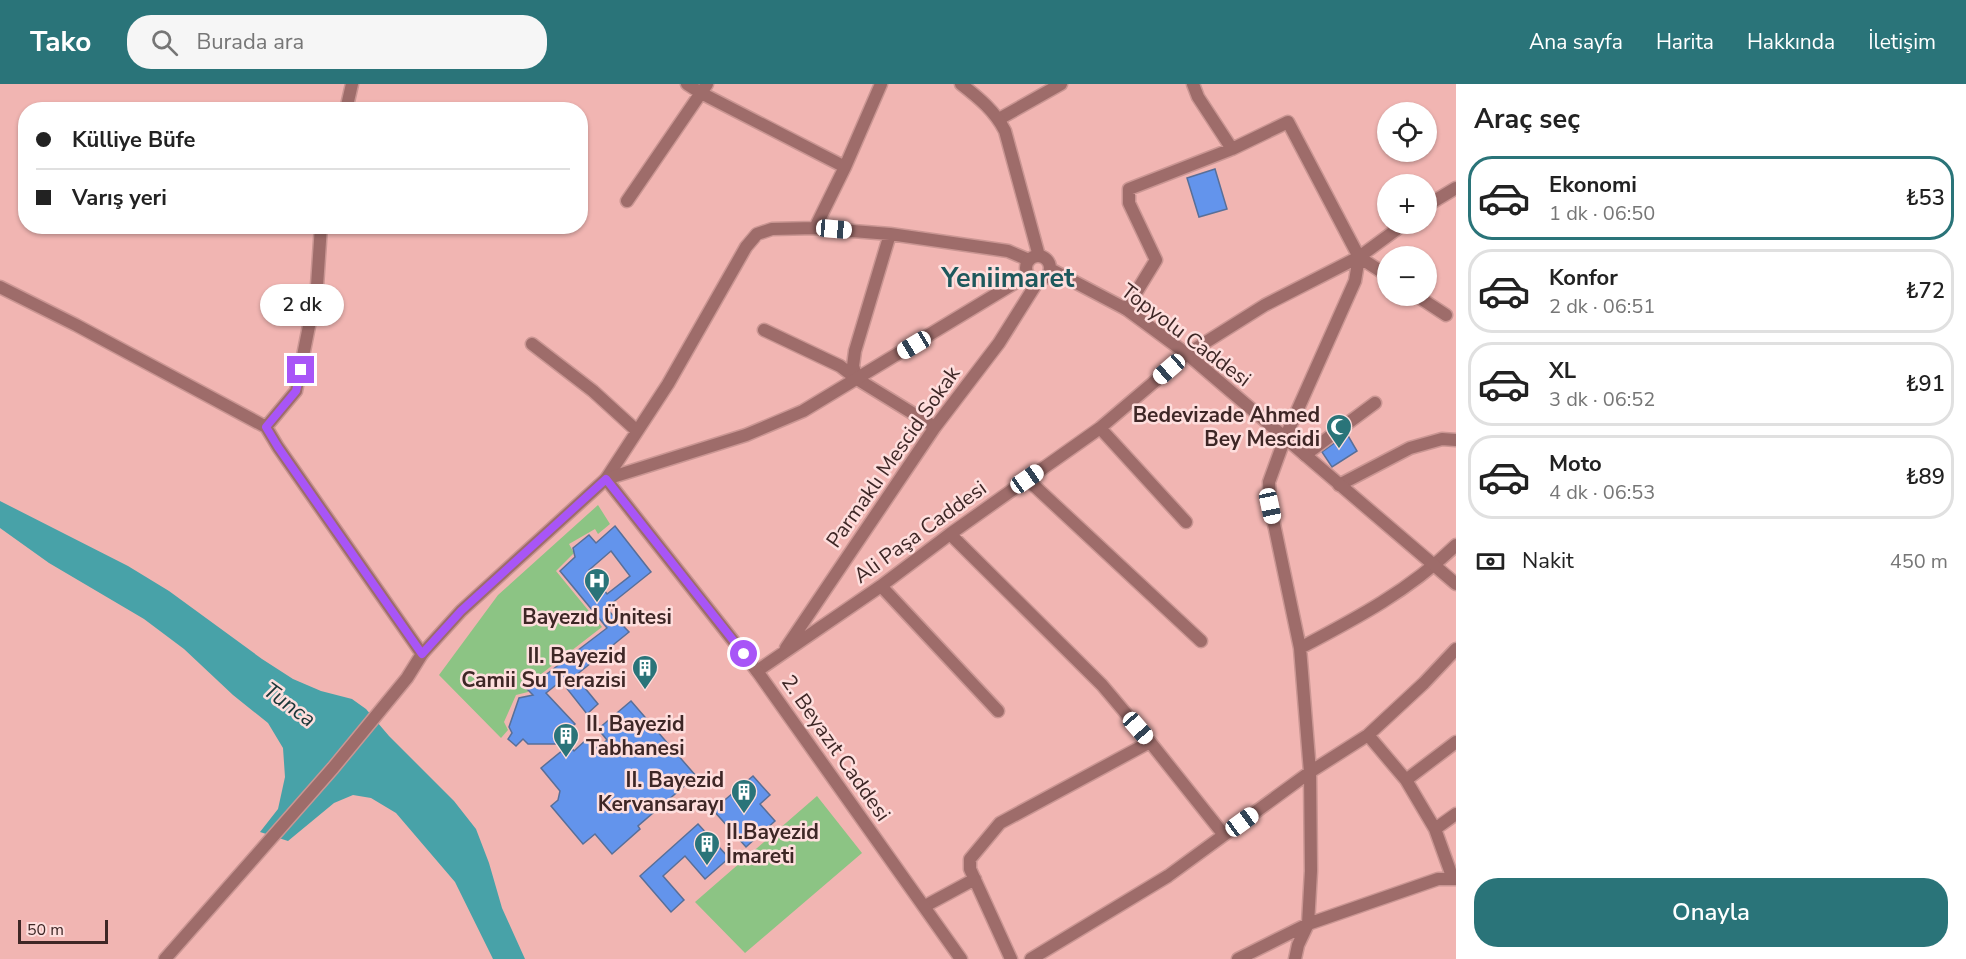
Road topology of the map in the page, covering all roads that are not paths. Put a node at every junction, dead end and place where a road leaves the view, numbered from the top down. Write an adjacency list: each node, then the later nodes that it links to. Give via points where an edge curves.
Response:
1 (352, 84): 8 (street)
2 (687, 84): 7 (street)
3 (881, 84): 11 (street)
4 (961, 84): 9 (street)
5 (1061, 84): 9 (street)
6 (1193, 84): 10 (street)
7 (704, 89): 11 (street); 14 (street)
8 (348, 102)
9 (999, 119): 20 (street, via 1010,147)
10 (1232, 149): 19 (street, via 1288,122); 26 (street, via 1129,189 1129,204 1156,260)
11 (845, 166): 15 (street)
12 (1456, 188): 13 (street)
13 (1437, 199)
14 (627, 201)
15 (815, 228): 17 (street); 36 (street, via 772,229 751,240)
16 (320, 234): 33 (street, via 317,286 296,391)
17 (890, 234): 20 (street); 31 (street, via 855,351)
18 (1390, 234): 19 (street, Ali Paşa Caddesi)
19 (1359, 257): 22 (street); 30 (street, Ali Paşa Caddesi, via 1265,305); 37 (street, via 1355,282)
20 (1034, 258): 21 (street, via 1048,262); 23 (street, via 1025,267)
21 (1050, 269): 23 (street, via 1045,279); 26 (street, Topyolu Caddesi)
22 (1377, 269)
23 (1033, 278): 31 (street); 34 (street, Parmaklı Mescid Sokak, via 999,343)
24 (0, 287): 33 (street)
25 (1432, 306): 27 (street)
26 (1126, 309): 30 (street, Topyolu Caddesi)
27 (1446, 315)
28 (764, 330): 31 (street, via 840,366)
29 (532, 344): 36 (street)
30 (1186, 354): 35 (street, Ali Paşa Caddesi); 37 (street, Topyolu Caddesi)
31 (856, 379): 34 (street); 40 (street, via 776,424)
32 (1375, 403): 39 (street)
33 (266, 427): 52 (street)
34 (935, 427): 53 (street, Parmaklı Mescid Sokak)
35 (1100, 428): 41 (street, Ali Paşa Caddesi); 43 (street)
36 (637, 431): 40 (street)
37 (1285, 438): 39 (street, Topyolu Caddesi); 50 (street, via 1269,482 1270,506)
38 (1456, 440): 42 (street, via 1442,439 1410,448)
39 (1305, 455): 42 (street, Topyolu Caddesi)
40 (606, 479): 52 (street, via 461,611); 54 (street, 2. Beyazıt Caddesi)
41 (1027, 479): 44 (street, Ali Paşa Caddesi); 49 (street)
42 (1339, 485): 46 (street, Topyolu Caddesi)
43 (1186, 522)
44 (950, 534): 48 (street, Ali Paşa Caddesi); 57 (street, via 1102,685)
45 (1456, 545): 46 (street)
46 (1434, 567): 47 (street, Topyolu Caddesi); 50 (street, via 1380,605)
47 (1456, 584)
48 (881, 586): 53 (street, Ali Paşa Caddesi); 55 (street)
49 (1202, 641)
50 (1300, 648): 59 (street)
51 (1456, 649): 56 (street)
52 (422, 654): 68 (street, via 333,768)
53 (781, 655): 54 (street, Ali Paşa Caddesi)
54 (758, 671): 66 (street, 2. Beyazıt Caddesi)
55 (998, 711)
56 (1368, 735): 59 (street); 60 (street)
57 (1150, 741): 63 (street); 64 (street, via 1000,823 970,860)
58 (1456, 742): 60 (street)
59 (1310, 772): 63 (street); 67 (street)
60 (1406, 780): 62 (street)
61 (1456, 814): 62 (street)
62 (1435, 829): 65 (street)
63 (1224, 835): 71 (street, via 1168,876)
64 (975, 879): 66 (street); 70 (street)
65 (1455, 879): 67 (street, via 1438,879)
66 (925, 906): 69 (street, 2. Beyazıt Caddesi)
67 (1308, 924): 72 (street); 73 (street)
68 (165, 959)
69 (961, 959)
70 (1011, 959)
71 (1031, 959)
72 (1238, 959)
73 (1295, 959)

